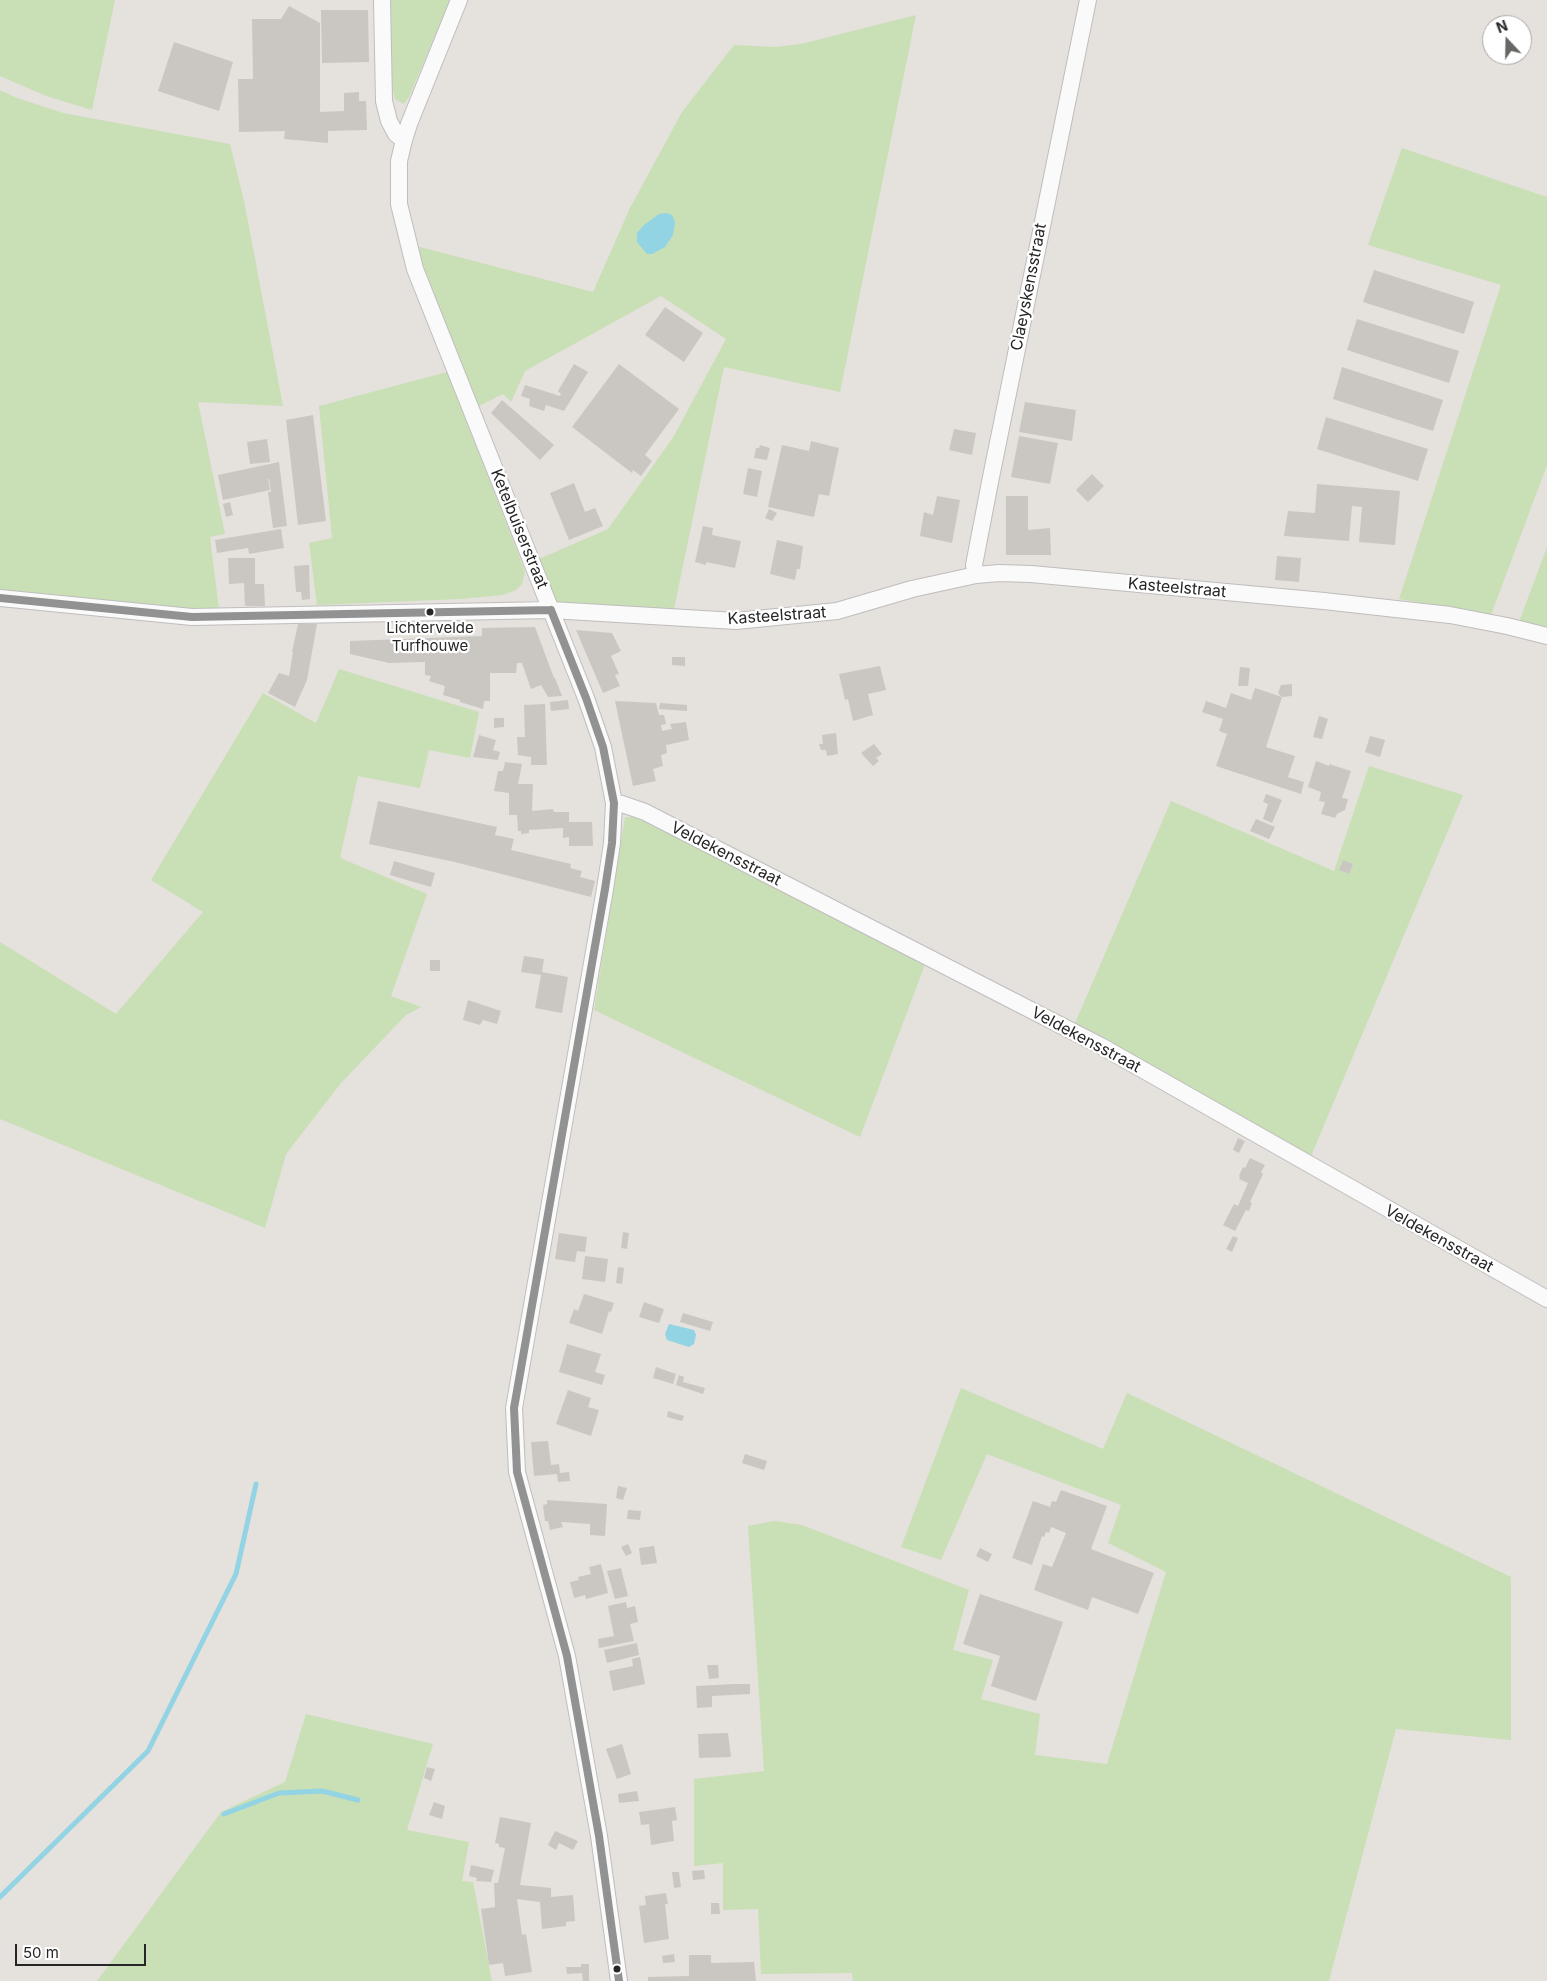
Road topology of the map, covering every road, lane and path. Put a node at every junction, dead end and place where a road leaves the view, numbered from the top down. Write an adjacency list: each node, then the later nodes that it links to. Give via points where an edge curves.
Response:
1 (382, 0): 4 (street, via 384,101 389,121 396,134)
2 (459, 0): 4 (street, Ketelbuiserstraat)
3 (1088, 0): 5 (street, Claeyskensstraat, via 990,482 974,565)
4 (404, 140): 7 (street, Ketelbuiserstraat, via 399,161 399,204 415,269)
5 (976, 575): 7 (street, Kasteelstraat, via 837,611 774,618 736,621); 8 (street, Kasteelstraat, via 1031,574 1324,601 1450,615)
6 (0, 598): 7 (street, Kasteelstraat, via 192,617)
7 (551, 610): 9 (street, Ketelbuiserstraat, via 603,747)
8 (1547, 636)
9 (614, 803): 10 (street, Veldekensstraat, via 645,812 1101,1046); 11 (street, Ketelbuiserstraat, via 605,890 514,1408 517,1472 567,1656 600,1836)
10 (1547, 1300)
11 (619, 1981)

